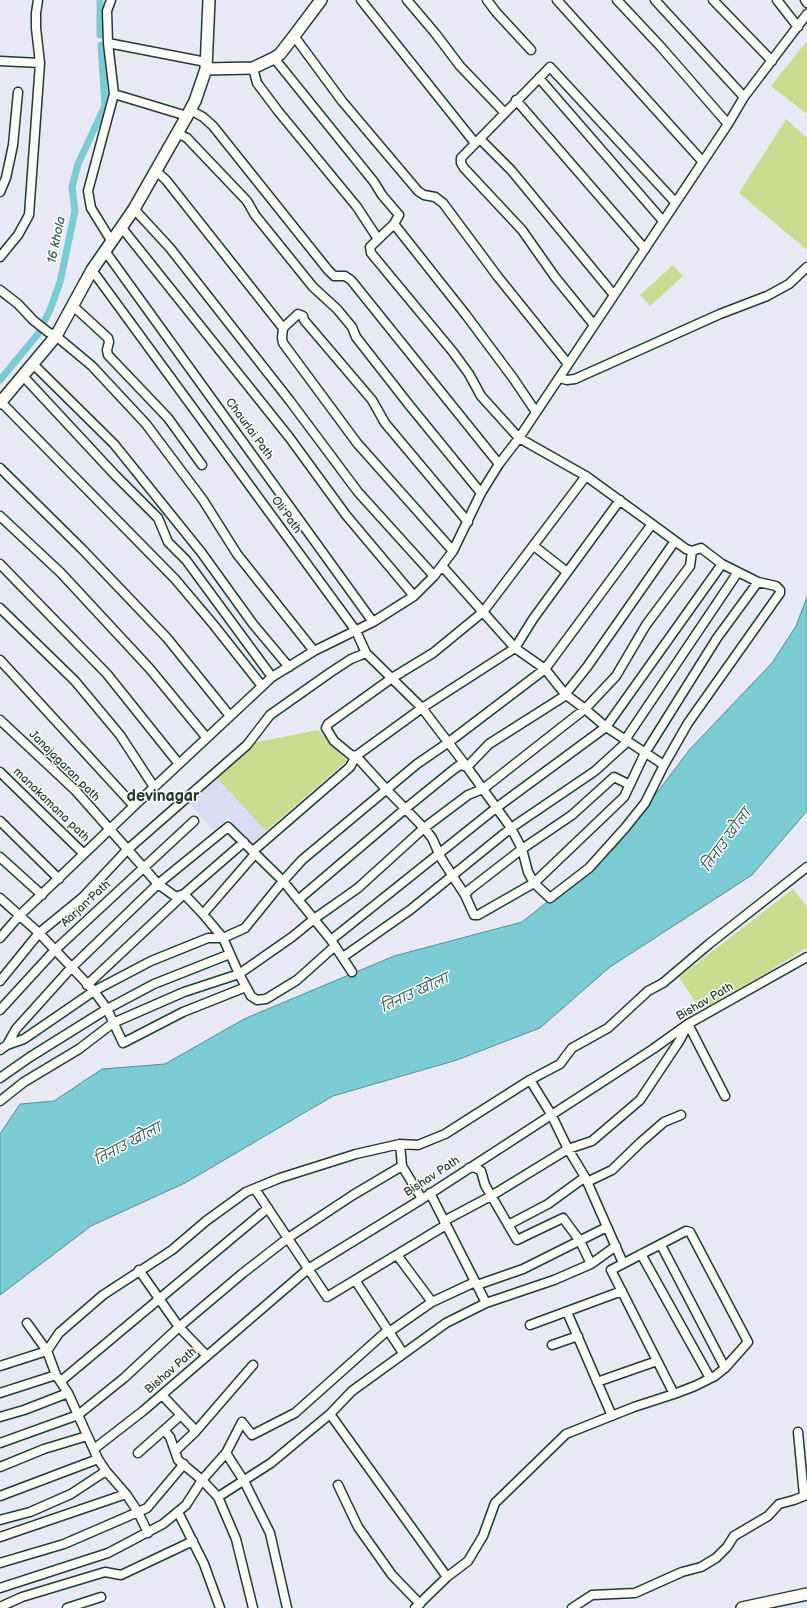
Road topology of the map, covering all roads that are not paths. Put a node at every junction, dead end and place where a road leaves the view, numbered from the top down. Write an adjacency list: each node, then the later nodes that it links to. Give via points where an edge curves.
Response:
1 (38, 0): 23 (street, via 36,28)
2 (111, 0): 18 (street, via 107,11)
3 (209, 0): 24 (street)
4 (321, 0): 17 (street)
5 (361, 0): 35 (street)
6 (407, 0): 31 (street, via 460,66)
7 (487, 0): 19 (street)
8 (557, 0): 36 (street)
9 (617, 0): 33 (street)
10 (656, 0): 29 (street)
11 (713, 0): 22 (street)
12 (777, 0): 16 (street)
13 (805, 0): 14 (street)
14 (807, 3)
15 (807, 14): 16 (street)
16 (798, 27): 22 (street)
17 (294, 36): 20 (street); 57 (street, via 342,101 418,191 443,203)
18 (108, 43): 24 (street); 28 (street)
19 (531, 50)
20 (274, 58): 25 (street); 42 (street, via 399,215)
21 (0, 60): 23 (street)
22 (772, 61): 29 (street)
23 (40, 63): 47 (street, via 29,215 18,235)
24 (206, 65): 25 (street); 32 (street)
25 (253, 68): 44 (street, via 258,83 356,207)
26 (540, 78): 30 (street); 39 (street, via 550,67); 41 (street)
27 (18, 92): 38 (street, via 13,145 6,178)
28 (114, 94): 32 (street); 45 (street, Chaurlai Path, via 88,191 91,208)
29 (744, 97): 33 (street)
30 (516, 100): 31 (street); 46 (street)
31 (504, 112): 35 (street)
32 (189, 113): 34 (street); 63 (street, via 203,117 214,126 328,270 334,276 345,276 351,280)
33 (728, 124): 36 (street)
34 (177, 133): 37 (street); 67 (street, via 187,138 247,201 255,215 313,287 338,309 352,327 356,337)
35 (477, 141): 51 (street, via 511,170); 53 (street, via 461,158 461,164 482,190 522,230 555,277)
36 (702, 162): 39 (street)
37 (156, 171): 40 (street); 54 (street, via 166,180)
38 (0, 192)
39 (675, 202): 41 (street)
40 (134, 209): 43 (street); 81 (street, via 170,248 358,492)
41 (663, 221): 46 (street)
42 (394, 224): 44 (street); 61 (street, via 466,315)
43 (122, 228): 45 (street); 83 (street, via 289,437 346,515)
44 (378, 240): 62 (street, via 370,246 371,253 453,352 481,396)
45 (108, 247): 49 (street); 86 (street, Chaurlai Path)
46 (645, 249): 51 (street)
47 (0, 256)
48 (807, 267): 59 (street, via 789,284 767,296 720,314 574,380)
49 (92, 270): 52 (street); 87 (street, Oli Path)
50 (0, 290): 55 (street)
51 (614, 295): 53 (street)
52 (72, 305): 55 (street); 64 (street, via 108,338 108,355 168,418)
53 (594, 325): 57 (street)
54 (283, 328): 70 (street, via 298,314 303,316 372,400 384,423); 74 (street, via 283,343 357,443)
55 (52, 334): 56 (street); 89 (street, via 92,366 146,424 203,500 237,554)
56 (33, 364): 58 (street); 92 (street, via 114,444)
57 (568, 364): 59 (street)
58 (23, 376): 60 (street); 94 (street, via 158,518 168,542 186,560)
59 (559, 378): 61 (street)
60 (1, 403): 96 (street, via 175,579)
61 (536, 412): 62 (street)
62 (519, 438): 63 (street); 66 (street)
63 (499, 464): 67 (street)
64 (202, 465)
65 (0, 468): 100 (street, via 167,638)
66 (586, 476): 68 (street); 73 (street)
67 (481, 493): 70 (street)
68 (620, 500): 71 (street); 79 (street)
69 (0, 516): 103 (street, via 61,573 150,669)
70 (468, 522): 74 (street)
71 (652, 524): 72 (street); 93 (street)
72 (675, 541): 75 (street); 97 (street, via 587,667)
73 (534, 546): 79 (street); 85 (street)
74 (453, 551): 78 (street)
75 (692, 551): 77 (street, via 701,548); 99 (street, via 690,566 646,625 616,676)
76 (0, 564): 108 (street, via 107,674)
77 (722, 564): 80 (street); 102 (street)
78 (442, 566): 81 (street); 85 (street)
79 (567, 572): 88 (street)
80 (738, 572): 82 (street); 104 (street)
81 (434, 576): 83 (street)
82 (758, 582): 106 (street, via 717,638); 109 (street, via 776,586 780,593 688,723)
83 (414, 596): 86 (street)
84 (0, 608): 113 (street, via 75,680 120,735)
85 (483, 612): 88 (street); 95 (street, via 433,653)
86 (373, 622): 87 (street)
87 (356, 631): 89 (street); 90 (street, Oli Path)
88 (515, 648): 93 (street); 98 (street)
89 (314, 651): 92 (street)
90 (366, 653): 95 (street, Oli Path); 126 (street, via 351,659 270,715 247,745)
91 (0, 660): 116 (street)
92 (289, 667): 94 (street)
93 (545, 669): 97 (street); 105 (street)
94 (272, 677): 96 (street)
95 (392, 678): 98 (street, Oli Path); 107 (street, via 326,728 340,747 350,755)
96 (262, 686): 100 (street)
97 (565, 694): 99 (street); 110 (street, via 489,744)
98 (422, 708): 105 (street, Oli Path); 107 (street)
99 (585, 709): 102 (street); 114 (street)
100 (230, 716): 103 (street)
101 (0, 720): 123 (street, Janajagaran path, via 76,791)
102 (606, 727): 104 (street); 117 (street)
103 (206, 737): 108 (street)
104 (626, 741): 106 (street); 122 (street, via 596,771)
105 (449, 742): 110 (street, Oli Path); 115 (street)
106 (645, 753): 109 (street); 112 (street)
107 (356, 756): 115 (street); 127 (street, via 350,767)
108 (179, 764): 113 (street)
109 (664, 765): 136 (street, via 645,803 589,868 550,898)
110 (467, 767): 114 (street, Oli Path); 118 (street, via 460,765)
111 (0, 772): 129 (street, manakamana path)
112 (630, 784): 125 (street, via 614,777 572,815); 136 (street, via 624,797)
113 (154, 787): 116 (street)
114 (483, 789): 117 (street, Oli Path); 121 (street, via 468,795)
115 (386, 790): 118 (street); 135 (street, via 302,860)
116 (134, 806): 123 (street)
117 (496, 808): 122 (street, Oli Path); 128 (street)
118 (405, 809): 121 (street); 142 (street)
119 (0, 821): 134 (street)
120 (194, 821): 132 (street, Aarjan Path)
121 (424, 828): 128 (street); 145 (street, via 358,888)
122 (511, 828): 125 (street, Oli Path); 133 (street)
123 (109, 830): 126 (street, Janajagaran path); 129 (street)
124 (244, 842): 127 (street); 137 (street, via 228,827); 138 (street)
125 (522, 849): 136 (street, Oli Path); 140 (street)
126 (127, 850): 132 (street, Janajagaran path); 146 (street, via 83,897)
127 (254, 852): 135 (street); 143 (street)
128 (440, 853): 133 (street); 149 (street)
129 (84, 854): 134 (street)
130 (0, 857): 139 (street)
131 (807, 867): 167 (street, via 663,983 648,991 608,1028 572,1048 560,1064)
132 (144, 868): 137 (street, Janajagaran path); 150 (street, Aarjan Path)
133 (452, 876): 140 (street); 152 (street, via 410,910)
134 (59, 879): 139 (street)
135 (283, 881): 142 (street); 148 (street, via 245,928)
136 (534, 883): 140 (street, via 478,915 472,912)
137 (158, 884): 138 (street, Janajagaran path, via 176,897); 154 (street)
138 (184, 894): 143 (street); 158 (street)
139 (42, 895): 144 (street)
140 (465, 895)
141 (0, 898): 144 (street)
142 (298, 900): 145 (street)
143 (203, 914): 148 (street)
144 (19, 916): 146 (street); 147 (street)
145 (314, 919): 149 (street); 156 (street)
146 (39, 933): 150 (street); 157 (street)
147 (0, 938)
148 (224, 938): 151 (street); 160 (street, via 208,938 151,961)
149 (333, 943): 152 (street); 159 (street, via 297,980 266,999 257,1000)
150 (55, 950): 154 (street); 162 (street, Aarjan Path)
151 (230, 954): 156 (street); 161 (street, via 154,984)
152 (343, 957): 155 (street)
153 (807, 957): 164 (street, Bishav Path)
154 (71, 968): 158 (street); 165 (street, via 16,1029)
155 (352, 972)
156 (239, 974): 159 (street); 163 (street, via 184,992)
157 (0, 982)
158 (87, 985): 160 (street)
159 (246, 987): 163 (street, via 183,1012 123,1043)
160 (94, 991): 161 (street); 165 (street, via 24,1039)
161 (107, 1009): 163 (street); 166 (street)
162 (0, 1010)
163 (113, 1023): 169 (street, via 79,1049 24,1082)
164 (688, 1024): 168 (street); 170 (street, Bishav Path); 173 (street, via 640,1100 592,1141)
165 (3, 1048)
166 (0, 1078)
167 (530, 1080): 170 (street); 172 (street, via 445,1134 418,1145)
168 (725, 1096)
169 (0, 1101)
170 (552, 1114): 173 (street); 175 (street, Bishav Path)
171 (681, 1115): 176 (street, via 664,1122 612,1170)
172 (400, 1144): 174 (street); 177 (street, via 280,1178)
173 (568, 1149): 176 (street); 179 (street)
174 (402, 1166): 180 (street); 185 (street)
175 (468, 1168): 178 (street, Bishav Path); 179 (street, via 474,1167 481,1171)
176 (586, 1180): 183 (street); 184 (street)
177 (255, 1189): 181 (street); 193 (street, via 235,1199 172,1250)
178 (430, 1193): 180 (street, Bishav Path); 182 (street)
179 (491, 1196): 182 (street); 183 (street)
180 (422, 1199): 194 (street, Bishav Path)
181 (268, 1208): 185 (street); 198 (street)
182 (445, 1223): 190 (street); 196 (street)
183 (508, 1225): 186 (street, via 517,1240 563,1218)
184 (607, 1227): 186 (street); 188 (street)
185 (288, 1238): 194 (street); 204 (street)
186 (580, 1241): 192 (street); 196 (street, via 523,1268)
187 (661, 1245): 189 (street); 214 (street); 214 (street, via 686,1231 690,1232 748,1342)
188 (616, 1246): 191 (street); 192 (street)
189 (641, 1254): 191 (street); 216 (street)
190 (397, 1255): 195 (street); 199 (street)
191 (623, 1263): 197 (street, via 611,1270)
192 (591, 1264): 200 (street, via 554,1280)
193 (140, 1270): 198 (street); 208 (street, via 103,1295 59,1333)
194 (308, 1270): 195 (street, via 327,1297); 210 (street, Bishav Path)
195 (356, 1280): 205 (street)
196 (476, 1284): 199 (street); 200 (street)
197 (622, 1291): 201 (street); 211 (street)
198 (159, 1298): 204 (street); 215 (street)
199 (432, 1302): 205 (street)
200 (486, 1303): 209 (street, via 446,1323)
201 (568, 1312): 203 (street); 206 (street)
202 (27, 1323): 208 (street)
203 (530, 1326)
204 (179, 1327): 210 (street); 223 (street, via 124,1378)
205 (388, 1331): 209 (street); 235 (street, via 295,1413 252,1435 242,1422)
206 (578, 1336): 207 (street); 217 (street)
207 (552, 1345)
208 (47, 1351): 213 (street); 215 (street)
209 (403, 1353): 222 (street, via 352,1391)
210 (207, 1356): 221 (street, Bishav Path)
211 (657, 1361): 217 (street); 220 (street)
212 (253, 1365): 228 (street)
213 (0, 1366)
214 (725, 1368): 216 (street)
215 (58, 1378): 218 (street); 219 (street)
216 (710, 1378): 220 (street)
217 (597, 1382): 225 (street)
218 (0, 1393)
219 (68, 1393): 223 (street); 226 (street)
220 (674, 1394): 225 (street)
221 (162, 1395): 224 (street); 232 (street, Bishav Path)
222 (330, 1414): 241 (street, via 271,1463); 253 (street)
223 (78, 1415): 230 (street); 231 (street)
224 (181, 1415): 227 (street); 228 (street)
225 (612, 1416): 253 (street, via 566,1434 495,1503 483,1536 468,1561)
226 (0, 1417)
227 (164, 1430): 233 (street, via 170,1437); 234 (street)
228 (196, 1431): 233 (street)
229 (798, 1432): 264 (street, via 804,1496 779,1504 768,1516 734,1536 716,1558 701,1567 682,1572 635,1593 592,1595)
230 (87, 1436): 232 (street); 238 (street, via 44,1449)
231 (0, 1443)
232 (94, 1450): 236 (street)
233 (175, 1451): 237 (street, via 178,1460)
234 (138, 1453)
235 (226, 1453): 240 (street); 241 (street)
236 (98, 1459): 239 (street); 244 (street)
237 (184, 1464): 240 (street); 246 (street, via 147,1508)
238 (0, 1467)
239 (106, 1471): 243 (street); 248 (street, via 71,1494 30,1512)
240 (202, 1480): 245 (street); 247 (street, via 186,1505)
241 (244, 1481): 245 (street); 263 (street, via 270,1533)
242 (338, 1485): 257 (street, via 358,1527)
243 (126, 1494): 246 (street); 250 (street)
244 (0, 1496)
245 (218, 1497): 262 (street, via 236,1539)
246 (138, 1512): 249 (street); 252 (street, via 64,1544)
247 (178, 1512): 249 (street); 251 (street)
248 (0, 1520)
249 (148, 1533): 254 (street, via 108,1553)
250 (0, 1537)
251 (193, 1541): 258 (street, via 121,1575 104,1572 22,1597); 261 (street)
252 (0, 1563)
253 (447, 1577): 257 (street)
254 (0, 1588)
255 (807, 1594): 259 (street)
256 (101, 1597): 260 (street)
257 (417, 1606)
258 (0, 1607)
259 (755, 1607): 265 (street)
260 (66, 1608)
261 (220, 1608)
262 (253, 1608)
263 (287, 1608)
264 (572, 1608)
265 (742, 1608)

